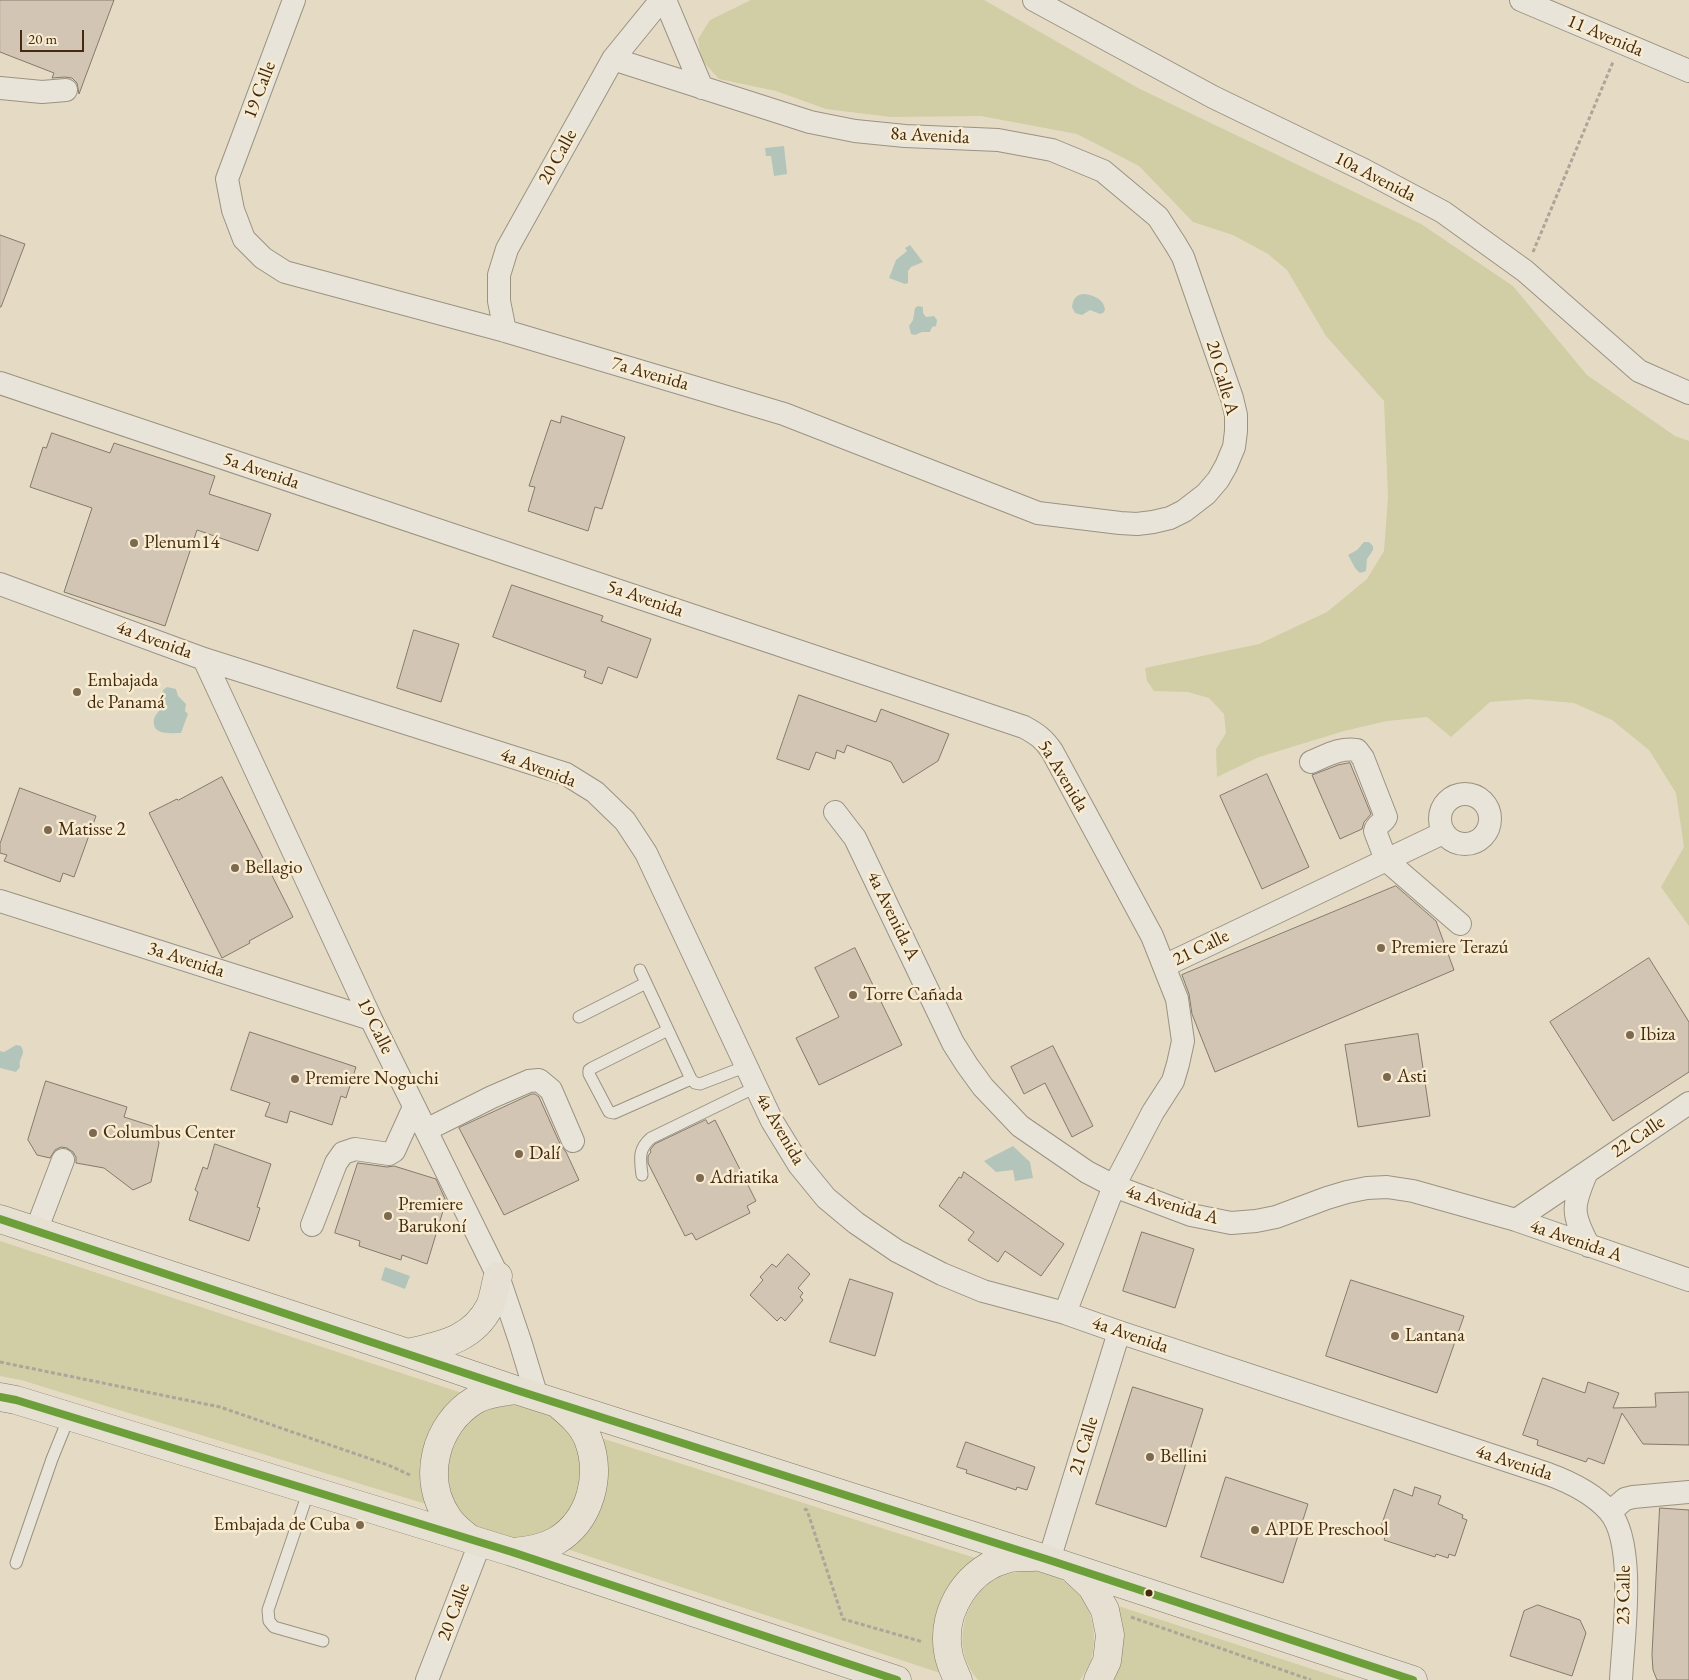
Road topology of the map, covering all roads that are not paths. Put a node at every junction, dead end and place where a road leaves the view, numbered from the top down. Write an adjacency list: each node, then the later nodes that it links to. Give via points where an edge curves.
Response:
1 (294, 0): 11 (street, 19 Calle)
2 (661, 0): 6 (street, 20 Calle)
3 (665, 0): 9 (street)
4 (1034, 0): 15 (street, 10a Avenida, via 1213,97 1443,212 1525,271 1639,371)
5 (1521, 0): 7 (street, 11 Avenida)
6 (613, 59): 9 (street, 8a Avenida); 13 (street, 20 Calle, via 507,250 500,275 499,301)
7 (1689, 71)
8 (0, 88): 10 (street)
9 (702, 88): 12 (street, 8a Avenida, via 810,122 855,131 998,140 1052,150 1103,171)
10 (66, 90)
11 (227, 179): 13 (street, 7a Avenida, via 233,210 244,239 263,258 285,272)
12 (1146, 206): 16 (street, 20 Calle A, via 1158,217 1183,257 1232,398 1236,431 1226,466 1218,480 1195,504 1170,518 1137,524)
13 (505, 331): 16 (street, 7a Avenida, via 784,414 1038,513)
14 (0, 383): 25 (street, 5a Avenida, via 1024,727 1046,741 1052,751 1152,936)
15 (1689, 392)
16 (1120, 523)
17 (0, 584): 18 (street, 4a Avenida)
18 (204, 659): 29 (street, 19 Calle); 31 (street, 4a Avenida, via 566,774 595,792 625,821 646,853)
19 (1311, 762): 22 (street, via 1348,748 1357,750 1386,817 1375,831)
20 (835, 812): 41 (street, 4a Avenida A, via 855,838 954,1043 983,1087 1020,1126 1087,1172)
21 (1443, 833): 22 (street, 21 Calle)
22 (1386, 860): 24 (street); 25 (street, 21 Calle)
23 (0, 901): 29 (street, 3a Avenida)
24 (1460, 924)
25 (1164, 966): 41 (street, 21 Calle, via 1177,1000 1183,1041 1178,1064 1173,1081)
26 (640, 970): 27 (lane)
27 (646, 983): 28 (lane); 30 (lane)
28 (578, 1017)
29 (371, 1019): 35 (street, 19 Calle)
30 (668, 1030): 32 (lane); 32 (lane, via 592,1068 590,1074 609,1112 614,1113)
31 (747, 1066): 32 (lane, via 700,1084); 33 (street, 4a Avenida)
32 (691, 1078)
33 (756, 1086): 40 (lane, via 651,1138 640,1156); 49 (street, 4a Avenida, via 772,1121 799,1165 826,1198 856,1223 897,1251 942,1274 975,1288)
34 (1689, 1103): 39 (street, 22 Calle)
35 (414, 1106): 36 (street, 19 Calle); 44 (street, via 394,1151 389,1154 355,1150 343,1154 336,1163)
36 (426, 1130): 37 (street, via 492,1097 539,1080 551,1090); 47 (street, 19 Calle)
37 (573, 1141)
38 (63, 1160): 45 (street)
39 (1586, 1172): 43 (street, 22 Calle); 46 (street, via 1574,1205 1579,1228)
40 (642, 1175)
41 (1114, 1186): 43 (street, 4a Avenida A, via 1191,1215 1231,1223 1276,1217 1367,1188 1413,1191); 49 (street, 21 Calle)
42 (0, 1219): 45 (main road)
43 (1516, 1220): 46 (street, 4a Avenida A)
44 (312, 1225)
45 (36, 1231): 51 (main road)
46 (1589, 1246): 48 (street, 4a Avenida A)
47 (498, 1276): 51 (main road, via 490,1306 479,1322 462,1337); 53 (street, 19 Calle)
48 (1689, 1280)
49 (1065, 1313): 50 (street, 4a Avenida)
50 (1119, 1332): 57 (street, 4a Avenida, via 1561,1478 1584,1490); 60 (street, 21 Calle)
51 (408, 1353): 53 (main road)
52 (0, 1397): 54 (main road)
53 (537, 1397): 58 (main road, via 496,1392 476,1400 450,1422 437,1446 435,1487 440,1503 458,1530); 59 (main road, via 575,1419 587,1438 594,1460 594,1484 587,1506 574,1526 535,1550); 60 (main road)
54 (69, 1417): 55 (main road); 61 (lane)
55 (308, 1490): 58 (main road); 62 (lane, via 268,1610 269,1621 274,1627)
56 (1689, 1492): 57 (street, via 1625,1499)
57 (1610, 1512): 68 (street, 23 Calle, via 1623,1545 1627,1575)
58 (476, 1542): 59 (main road); 63 (street, 20 Calle)
59 (512, 1552): 64 (main road)
60 (1053, 1562): 65 (main road, via 1010,1558 984,1569 965,1586 952,1608 947,1628 949,1659); 66 (main road, via 1092,1587 1105,1610 1110,1635 1107,1661); 67 (main road)
61 (16, 1563)
62 (323, 1641)
63 (427, 1680)
64 (897, 1680)
65 (958, 1680)
66 (1098, 1680)
67 (1414, 1680)
68 (1621, 1680)

